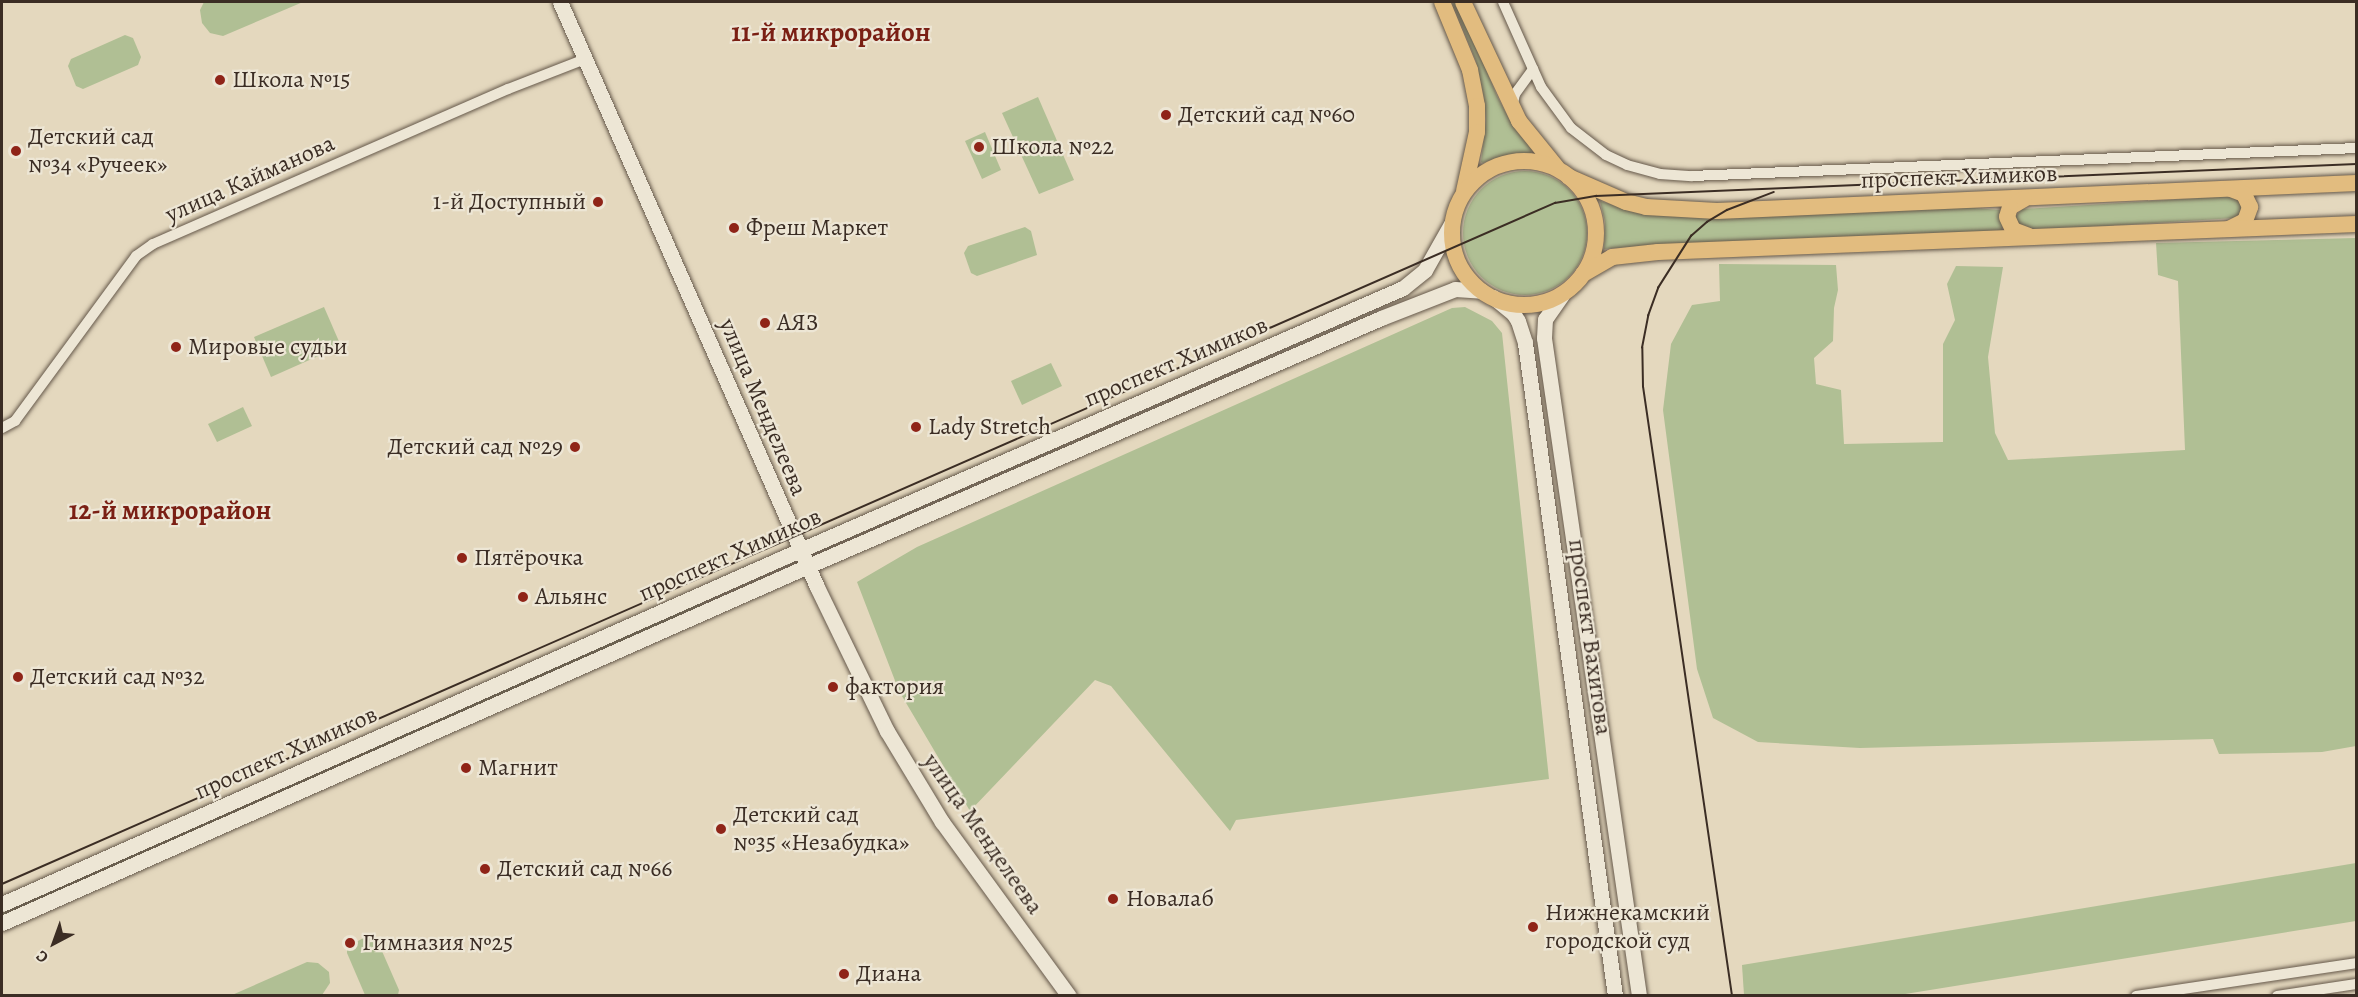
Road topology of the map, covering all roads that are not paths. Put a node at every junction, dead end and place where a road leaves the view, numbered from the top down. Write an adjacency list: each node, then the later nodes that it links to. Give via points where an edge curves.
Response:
1 (560, 2): 5 (main road, улица Менделеева)
2 (1442, 2): 12 (main road, проспект Вахитова, via 1470,70 1477,106 1477,132)
3 (1463, 2): 7 (main road, проспект Вахитова)
4 (1503, 2): 6 (street)
5 (585, 59): 21 (street, улица Кайманова, via 153,244 136,256 15,421); 24 (main road, улица Менделеева)
6 (1533, 69): 7 (street, via 1515,94); 8 (street, via 1550,102 1587,143 1627,165 1673,176)
7 (1512, 108): 9 (main road, проспект Вахитова, via 1527,132)
8 (2356, 148)
9 (1563, 173): 12 (main road, проспект Вахитова, via 1537,162 1501,164 1481,176); 13 (main road, проспект Химиков, via 1626,202 1681,210); 18 (main road, проспект Вахитова, via 1586,196 1595,224 1593,249)
10 (2356, 183): 11 (main road, проспект Химиков)
11 (2230, 188): 13 (main road, проспект Химиков); 16 (main road, via 2244,194 2250,207 2245,221)
12 (1462, 196): 14 (main road, проспект Вахитова)
13 (2024, 199): 17 (main road, via 2010,207 2008,221 2016,232)
14 (1452, 222): 19 (main road, проспект Вахитова, via 1456,257 1468,278); 22 (main road, проспект Химиков, via 1425,270 1403,288)
15 (2356, 224): 16 (main road)
16 (2228, 229): 17 (main road)
17 (2034, 238): 18 (main road, via 1628,254 1612,256)
18 (1583, 274): 20 (main road, проспект Вахитова)
19 (1488, 294): 20 (main road, via 1526,304); 23 (main road, проспект Химиков, via 1466,288 1442,292); 33 (main road, проспект Вахитова, via 1513,313 1525,343)
20 (1562, 295): 34 (main road, проспект Вахитова, via 1545,319 1544,338)
21 (2, 428)
22 (1000, 465): 23 (main road); 24 (main road, проспект Химиков)
23 (1008, 481): 25 (main road, проспект Химиков)
24 (801, 550): 25 (main road, улица Менделеева); 26 (main road, проспект Химиков)
25 (808, 567): 27 (main road, проспект Химиков); 32 (main road, улица Менделеева, via 866,690 924,795)
26 (720, 585): 27 (main road, via 708,600); 28 (main road, проспект Химиков)
27 (726, 604): 29 (main road, проспект Химиков)
28 (2, 904)
29 (2, 923)
30 (2356, 963): 35 (street)
31 (2356, 984): 36 (street)
32 (1070, 996)
33 (1615, 996)
34 (1639, 996)
35 (2136, 996)
36 (2277, 996)

